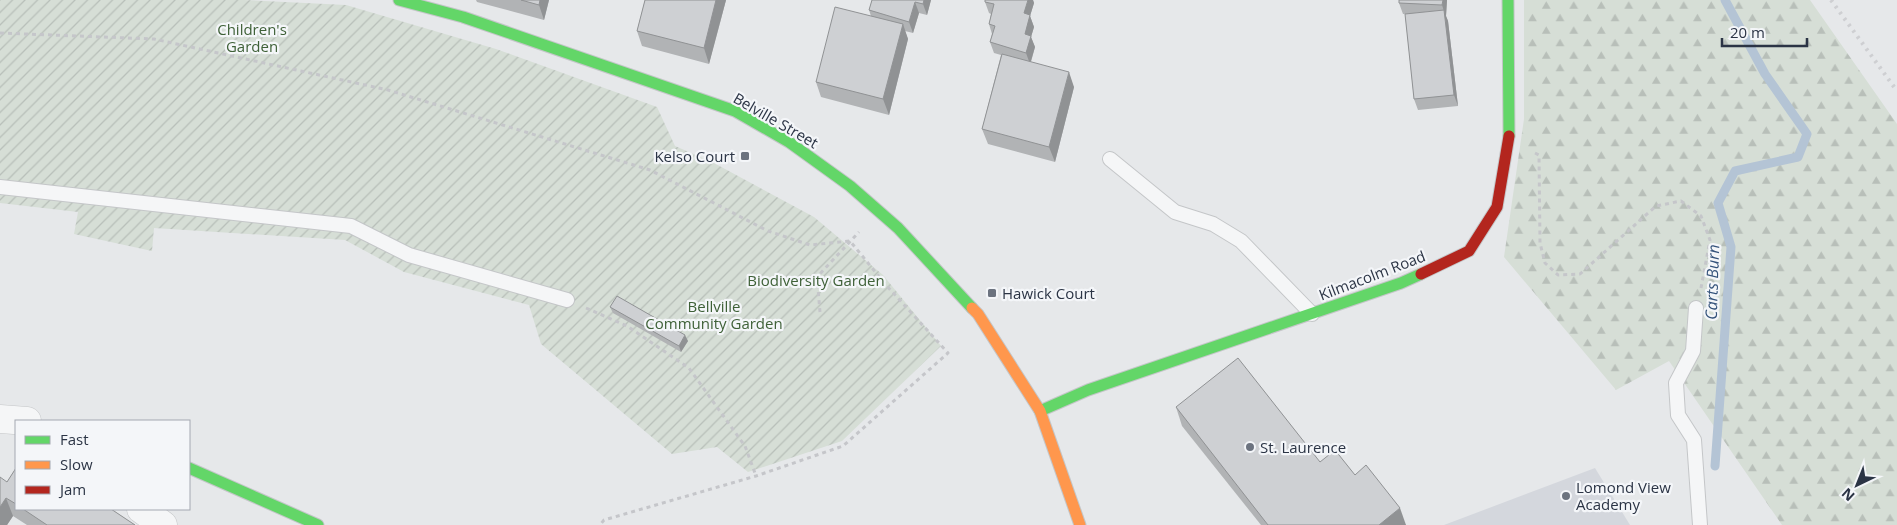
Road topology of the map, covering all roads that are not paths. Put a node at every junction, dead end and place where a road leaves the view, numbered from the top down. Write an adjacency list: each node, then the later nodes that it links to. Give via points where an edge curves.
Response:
1 (399, 0): 8 (street, Belville Street, via 463,17 735,110 789,142 850,186 898,228 978,314)
2 (1508, 0): 7 (street, Kilmacolm Road, via 1509,136 1497,207 1468,251 1402,283)
3 (1110, 159): 7 (lane, via 1175,212 1213,224 1241,241)
4 (0, 187): 5 (lane, via 351,226 409,255)
5 (567, 300)
6 (1696, 308): 16 (lane, via 1693,351 1676,383 1678,415 1694,440)
7 (1312, 314): 8 (street, Kilmacolm Road, via 1088,390)
8 (1040, 411): 15 (street, Belville Street)
9 (0, 419): 10 (street)
10 (15, 420)
11 (190, 468): 14 (street)
12 (142, 510): 13 (street)
13 (163, 525)
14 (318, 525)
15 (1080, 525)
16 (1700, 525)

